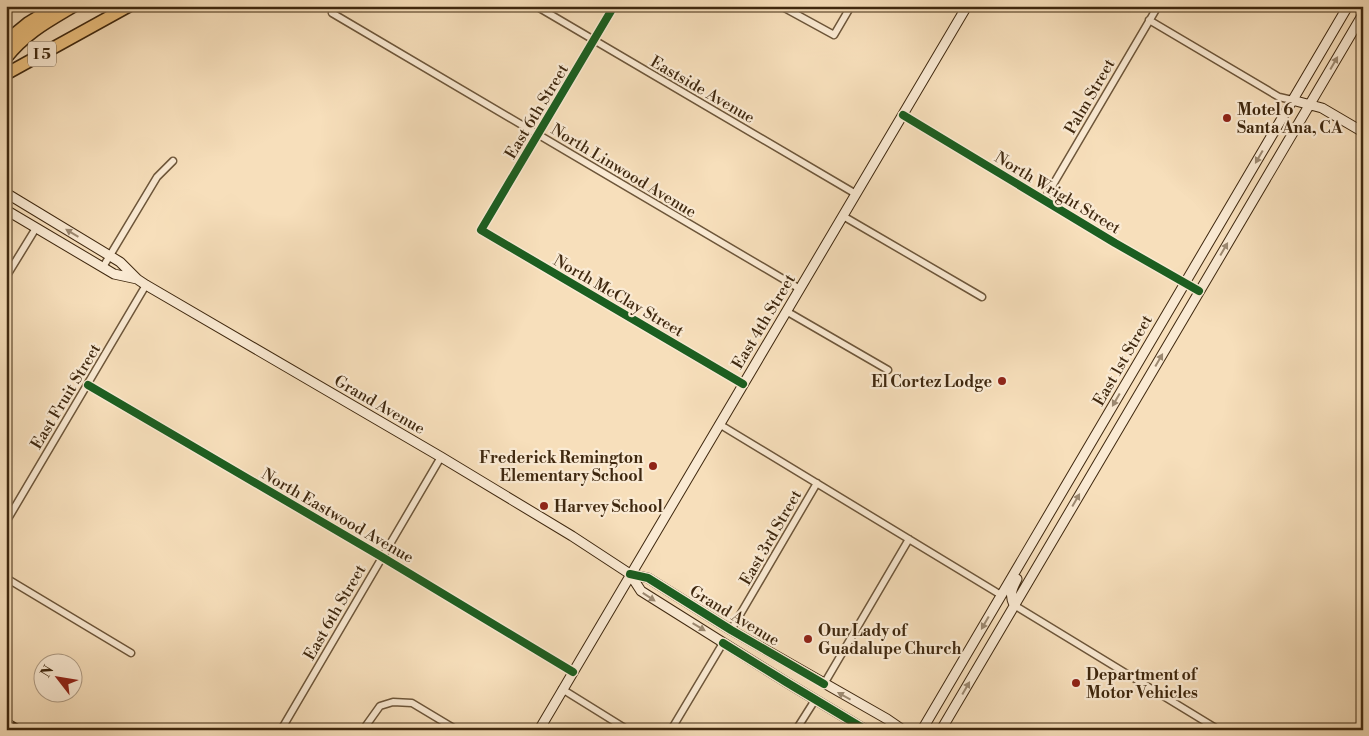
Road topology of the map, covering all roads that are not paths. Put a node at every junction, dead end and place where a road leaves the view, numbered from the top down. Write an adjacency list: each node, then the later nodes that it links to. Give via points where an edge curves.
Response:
1 (56, 6): 14 (highway)
2 (74, 6): 16 (highway, via 32,31)
3 (129, 6): 17 (highway, I 5)
4 (536, 6): 15 (street, Eastside Avenue)
5 (614, 6): 15 (street, East 6th Street)
6 (781, 6): 7 (street, via 834,35)
7 (851, 6)
8 (967, 6): 20 (main road, East 4th Street)
9 (1158, 6): 13 (street, Palm Street)
10 (1348, 6): 18 (main road, East 1st Street)
11 (332, 13): 22 (street, North Linwood Avenue)
12 (1363, 14): 19 (main road, East 1st Street, one-way to 12)
13 (1149, 20): 18 (street, via 1279,97); 26 (street, Palm Street)
14 (6, 41)
15 (594, 41): 22 (street, East 6th Street); 25 (street, Eastside Avenue)
16 (6, 58)
17 (6, 74)
18 (1292, 100): 19 (main road); 35 (main road, East 1st Street, one-way to 35)
19 (1309, 105): 21 (main road, via 1322,108); 38 (main road, East 1st Street, one-way to 19)
20 (902, 115): 25 (main road, East 4th Street); 26 (street, North Wright Street)
21 (1363, 132)
22 (537, 134): 30 (street, East 6th Street); 37 (street, North Linwood Avenue)
23 (173, 160): 31 (street, via 157,177)
24 (6, 193): 31 (main road, Grand Avenue, one-way to 24)
25 (856, 194): 28 (main road, East 4th Street)
26 (1044, 200): 35 (street, North Wright Street)
27 (6, 210): 29 (main road, Grand Avenue)
28 (843, 216): 37 (main road, East 4th Street); 39 (street)
29 (36, 228): 32 (main road, Grand Avenue); 33 (street)
30 (481, 230): 42 (street, North McClay Street)
31 (110, 256): 32 (street); 34 (main road, Grand Avenue)
32 (103, 267): 34 (main road, Grand Avenue, via 114,274)
33 (6, 277)
34 (137, 279): 36 (main road, Grand Avenue)
35 (1185, 283): 38 (street, North Wright Street); 48 (main road, East 1st Street, one-way to 48)
36 (146, 285): 43 (street, East Fruit Street); 45 (main road, Grand Avenue)
37 (800, 289): 40 (main road, East 4th Street)
38 (1199, 291): 54 (main road, East 1st Street, one-way to 38)
39 (982, 297)
40 (786, 312): 41 (street); 42 (main road, East 4th Street)
41 (888, 370)
42 (743, 384): 44 (main road, East 4th Street)
43 (88, 385): 47 (street, East Fruit Street); 50 (street, North Eastwood Avenue)
44 (719, 424): 46 (street); 51 (main road, East 4th Street)
45 (441, 457): 50 (street, East 6th Street); 51 (main road, Grand Avenue)
46 (817, 483): 49 (street); 55 (street, East 3rd Street)
47 (6, 522)
48 (1036, 535): 53 (main road, East 1st Street); 54 (main road, via 1012,589)
49 (908, 539): 53 (street); 59 (street)
50 (382, 557): 58 (street, North Eastwood Avenue); 63 (street, East 6th Street)
51 (630, 574): 55 (main road, Grand Avenue, via 648,578); 56 (main road, Grand Avenue, one-way to 56, via 641,591); 58 (main road, East 4th Street)
52 (6, 578): 57 (street)
53 (1001, 595): 71 (main road, East 1st Street, one-way to 71)
54 (1014, 605): 72 (main road, East 1st Street, one-way to 54); 73 (street)
55 (731, 630): 59 (main road, Grand Avenue)
56 (723, 642): 61 (main road, Grand Avenue); 67 (street)
57 (131, 653)
58 (572, 672): 60 (main road, East 4th Street)
59 (824, 684): 70 (main road, Grand Avenue, one-way to 59)
60 (562, 689): 65 (main road, East 4th Street); 66 (street)
61 (815, 700): 68 (street); 69 (main road, Grand Avenue)
62 (365, 727): 64 (street, via 380,706 393,702 412,704)
63 (281, 730)
64 (457, 730)
65 (539, 730)
66 (628, 730)
67 (671, 730)
68 (796, 730)
69 (866, 730)
70 (903, 730)
71 (922, 730)
72 (941, 730)
73 (1219, 730)

